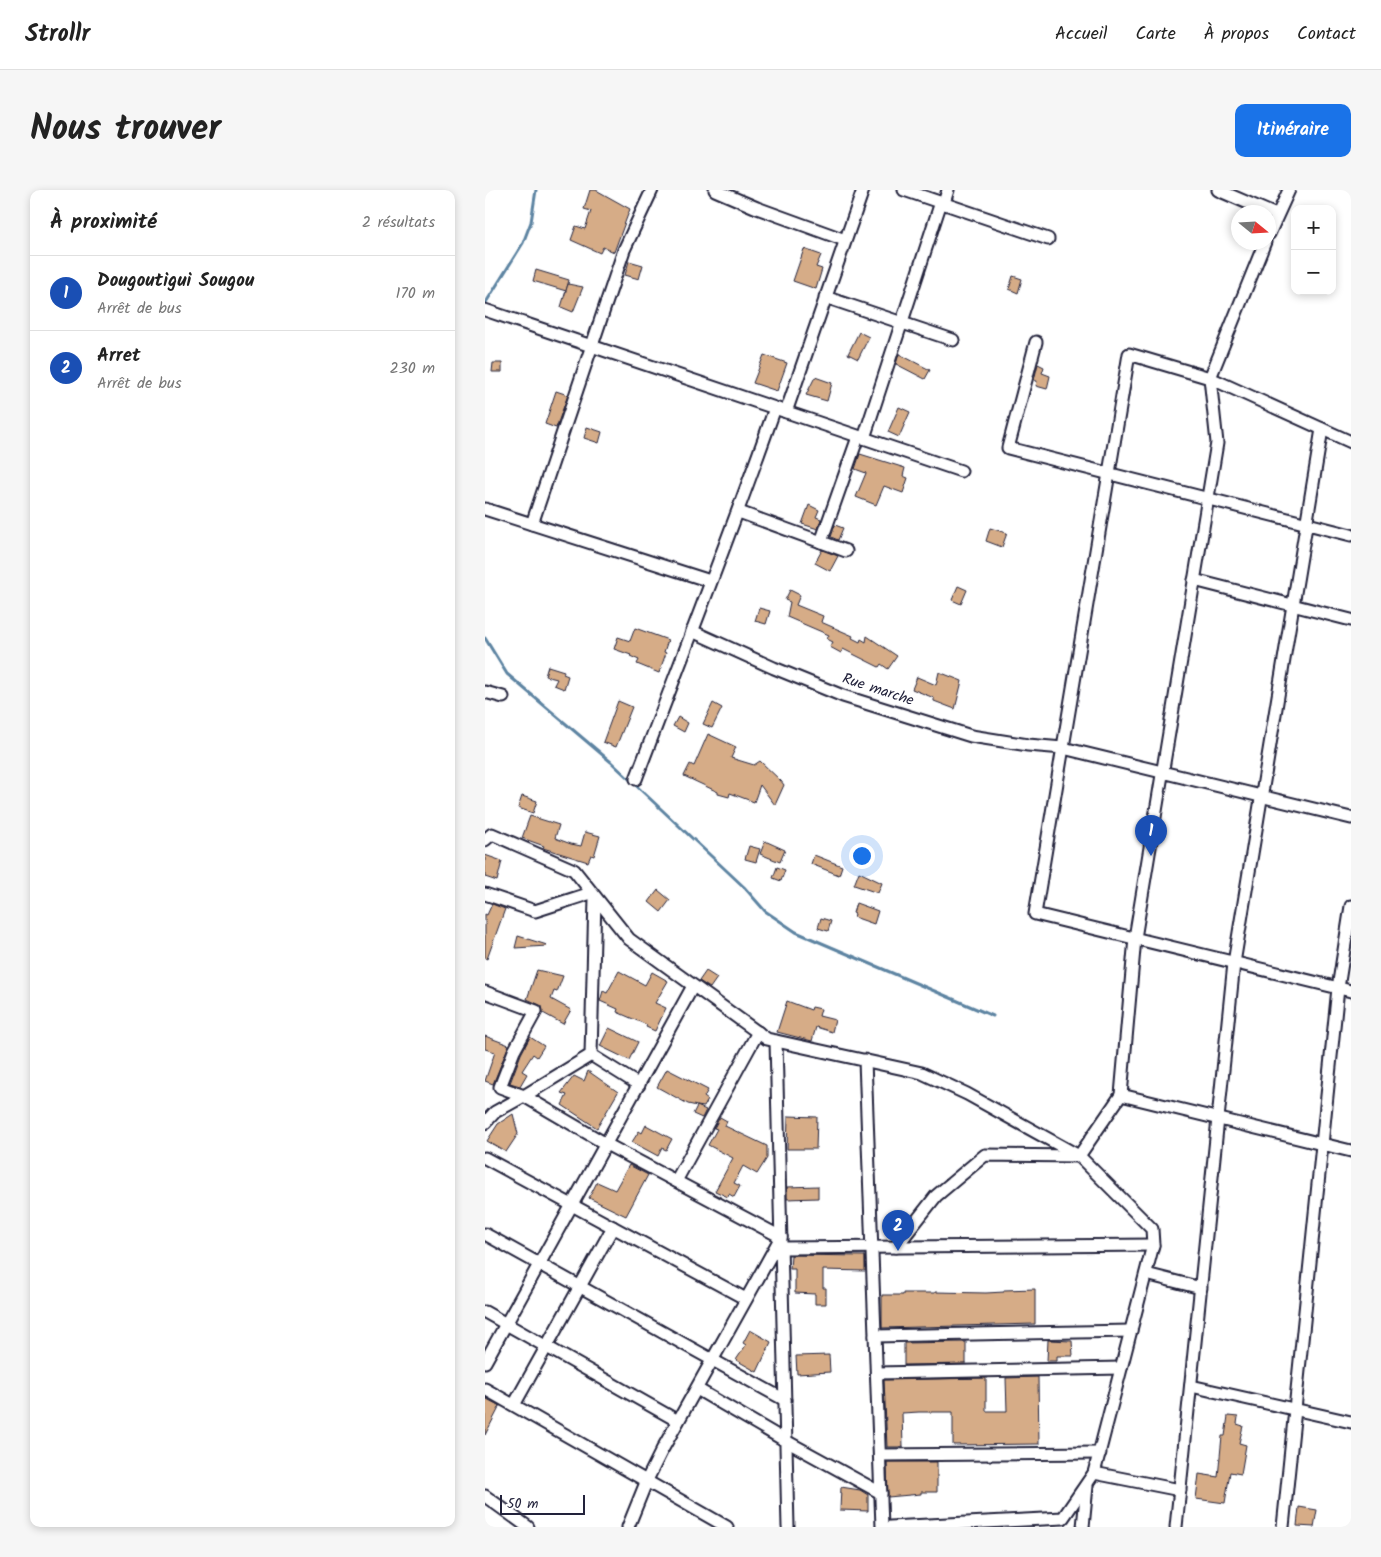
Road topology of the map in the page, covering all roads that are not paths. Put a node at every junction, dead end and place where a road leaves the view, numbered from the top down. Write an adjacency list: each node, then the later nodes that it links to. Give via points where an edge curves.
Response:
1 (652, 190): 19 (street, via 625,250)
2 (715, 190): 12 (street)
3 (863, 190): 12 (street)
4 (904, 190): 8 (street)
5 (948, 190): 8 (street)
6 (1218, 190): 9 (street)
7 (1289, 190): 10 (street)
8 (942, 203): 11 (street); 16 (street)
9 (1253, 205)
10 (1276, 215)
11 (1048, 238)
12 (845, 240): 14 (street)
13 (1262, 250): 20 (street)
14 (825, 297): 16 (street); 21 (street)
15 (485, 310): 19 (street)
16 (902, 323): 17 (street); 23 (street)
17 (953, 340)
18 (1036, 342): 26 (street, via 1008,448)
19 (592, 346): 21 (street); 30 (street)
20 (1210, 378): 22 (street); 26 (street, via 1129,354); 27 (street, via 1217,443)
21 (781, 410): 23 (street); 29 (street)
22 (1322, 429): 24 (street); 31 (street)
23 (861, 437): 25 (street); 33 (street)
24 (1351, 442)
25 (961, 471)
26 (1109, 474): 27 (street); 42 (street)
27 (1207, 498): 31 (street); 35 (street)
28 (485, 509): 30 (street)
29 (739, 512): 33 (street); 36 (street)
30 (532, 524): 36 (street)
31 (1307, 524): 32 (street); 37 (street)
32 (1351, 535)
33 (821, 542): 34 (street)
34 (846, 551)
35 (1194, 580): 37 (street); 43 (street)
36 (710, 581): 39 (street)
37 (1293, 605): 38 (street); 45 (street)
38 (1351, 620)
39 (691, 631): 42 (street, Rue marche, via 859,701 971,736); 44 (street)
40 (485, 692): 41 (street)
41 (503, 697)
42 (1063, 748): 43 (street, Rue marche); 51 (street, via 1035,914)
43 (1163, 772): 45 (street, Rue marche); 51 (street)
44 (636, 779)
45 (1262, 796): 46 (street, Rue marche); 52 (street)
46 (1351, 818)
47 (485, 840): 49 (street, via 492,834 573,870)
48 (485, 894): 49 (street, via 535,911)
49 (593, 895): 53 (street, via 629,939); 59 (street)
50 (1351, 906): 54 (street)
51 (1135, 938): 52 (street); 62 (street)
52 (1235, 963): 54 (street); 64 (street)
53 (693, 986): 57 (street); 61 (street)
54 (1338, 988): 55 (street); 67 (street)
55 (1351, 991)
56 (485, 992): 63 (street, via 535,1012 500,1087)
57 (758, 1032): 58 (street); 71 (street)
58 (776, 1041): 60 (street); 75 (street)
59 (591, 1055): 61 (street); 63 (street)
60 (865, 1060): 69 (street, via 922,1073); 77 (street)
61 (639, 1085): 66 (street)
62 (1121, 1095): 64 (street); 69 (street)
63 (524, 1096): 65 (street, via 495,1112); 66 (street)
64 (1218, 1119): 67 (street); 82 (street)
65 (485, 1123)
66 (606, 1144): 71 (street); 72 (street)
67 (1322, 1144): 68 (street); 98 (street)
68 (1351, 1151)
69 (1079, 1156): 76 (street, via 1152,1229); 78 (street, via 985,1155 936,1196)
70 (485, 1158): 72 (street)
71 (676, 1181): 75 (street)
72 (572, 1205): 73 (street); 79 (street)
73 (613, 1227): 81 (street); 83 (street)
74 (485, 1234): 79 (street)
75 (781, 1242): 77 (street); 83 (street); 96 (street)
76 (1153, 1245): 78 (street); 80 (street)
77 (872, 1247): 78 (street); 87 (street)
78 (896, 1247)
79 (539, 1264): 81 (street); 85 (street)
80 (1146, 1274): 82 (street); 86 (street)
81 (580, 1286): 88 (street); 89 (street)
82 (1201, 1288): 93 (street)
83 (747, 1299): 89 (street)
84 (485, 1312): 85 (street)
85 (506, 1324): 88 (street); 90 (street)
86 (1131, 1331): 87 (street); 91 (street)
87 (875, 1336): 92 (street)
88 (546, 1347): 97 (street); 99 (street)
89 (712, 1360): 95 (street); 96 (street)
90 (485, 1362)
91 (1121, 1368): 92 (street); 102 (street)
92 (877, 1373): 103 (street)
93 (1191, 1386): 98 (street); 107 (street)
94 (485, 1389): 97 (street)
95 (697, 1389): 99 (street); 101 (street)
96 (785, 1400): 101 (street)
97 (513, 1405): 105 (street)
98 (1295, 1410): 100 (street); 119 (street)
99 (679, 1421): 105 (street)
100 (1351, 1422)
101 (786, 1441): 108 (street); 114 (street)
102 (1100, 1453): 103 (street); 104 (street)
103 (880, 1455): 108 (street)
104 (1094, 1473): 106 (street); 107 (street)
105 (647, 1480): 112 (street); 113 (street)
106 (1087, 1484): 110 (street, via 1063,1518); 117 (street)
107 (1180, 1490): 118 (street)
108 (881, 1493): 115 (street)
109 (485, 1496): 111 (street)
110 (998, 1524): 116 (street)
111 (529, 1527)
112 (628, 1527)
113 (728, 1527)
114 (788, 1527)
115 (883, 1527)
116 (889, 1527)
117 (1083, 1527)
118 (1176, 1527)
119 (1283, 1527)

